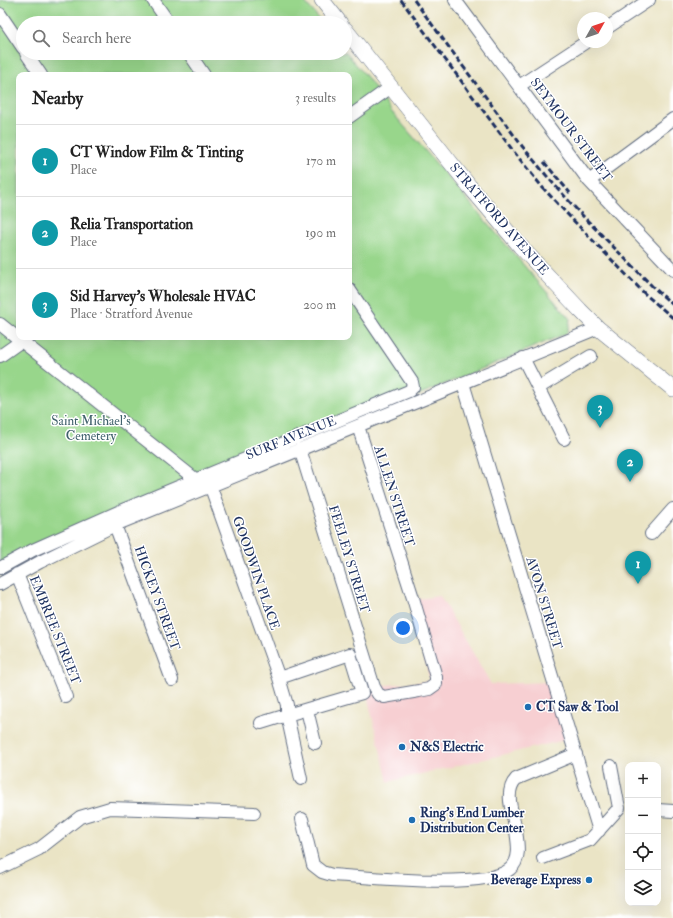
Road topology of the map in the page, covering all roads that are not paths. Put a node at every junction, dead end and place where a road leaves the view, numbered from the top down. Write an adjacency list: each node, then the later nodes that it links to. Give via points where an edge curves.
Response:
1 (153, 0): 6 (street)
2 (322, 0): 7 (main road)
3 (456, 0): 16 (street, SEYMOUR STREET)
4 (649, 0): 8 (street)
5 (0, 14): 9 (street)
6 (164, 16)
7 (335, 16)
8 (613, 24)
9 (16, 38)
10 (352, 38): 17 (main road, STRATFORD AVENUE)
11 (577, 48): 16 (street)
12 (31, 60): 14 (street)
13 (194, 60): 15 (street)
14 (39, 72)
15 (202, 72)
16 (519, 86): 20 (street, SEYMOUR STREET)
17 (391, 87): 18 (street); 24 (main road, STRATFORD AVENUE, via 520,246)
18 (352, 115)
19 (673, 118): 20 (street)
20 (589, 181): 21 (street, SEYMOUR STREET)
21 (671, 266)
22 (352, 293): 37 (street, via 413,386 408,391)
23 (0, 324): 25 (street)
24 (598, 328): 30 (street, SURF AVENUE); 33 (main road, STRATFORD AVENUE)
25 (16, 334)
26 (23, 340): 28 (street)
27 (25, 340): 37 (street)
28 (0, 356)
29 (591, 356): 32 (street)
30 (523, 358): 31 (street, SURF AVENUE); 32 (street)
31 (463, 383): 34 (street, SURF AVENUE); 54 (street, AVON STREET)
32 (538, 388): 35 (street)
33 (673, 389)
34 (358, 426): 36 (street, SURF AVENUE); 46 (street, ALLEN STREET, via 436,677 436,684 429,689 384,697 378,694)
35 (564, 439)
36 (300, 449): 38 (street, SURF AVENUE); 46 (street, FEELEY STREET)
37 (195, 479): 42 (street, via 33,550)
38 (210, 486): 40 (street, SURF AVENUE); 45 (street, GOODWIN PLACE)
39 (673, 508): 41 (street)
40 (115, 525): 43 (street, SURF AVENUE); 47 (street, HICKEY STREET)
41 (651, 534)
42 (0, 568)
43 (17, 574): 44 (street, SURF AVENUE); 49 (street, EMBREE STREET)
44 (0, 584)
45 (277, 674): 48 (street, via 350,654); 51 (street, GOODWIN PLACE, via 287,705)
46 (371, 678): 48 (street)
47 (172, 680)
48 (358, 681): 50 (street, via 362,692)
49 (66, 697)
50 (306, 710): 51 (street); 53 (street)
51 (287, 715): 52 (street); 56 (street, GOODWIN PLACE)
52 (261, 723)
53 (314, 743)
54 (576, 754): 61 (street, via 513,782 510,800 517,832 517,858 510,869 497,876 441,881 332,875 322,872 313,865); 62 (street, AVON STREET)
55 (611, 766): 57 (street)
56 (301, 779)
57 (623, 808): 62 (street)
58 (661, 810): 59 (street)
59 (673, 811)
60 (254, 813): 64 (street, via 110,808 80,817 39,849)
61 (302, 820)
62 (599, 831): 63 (street, via 590,840)
63 (543, 858)
64 (0, 868)

